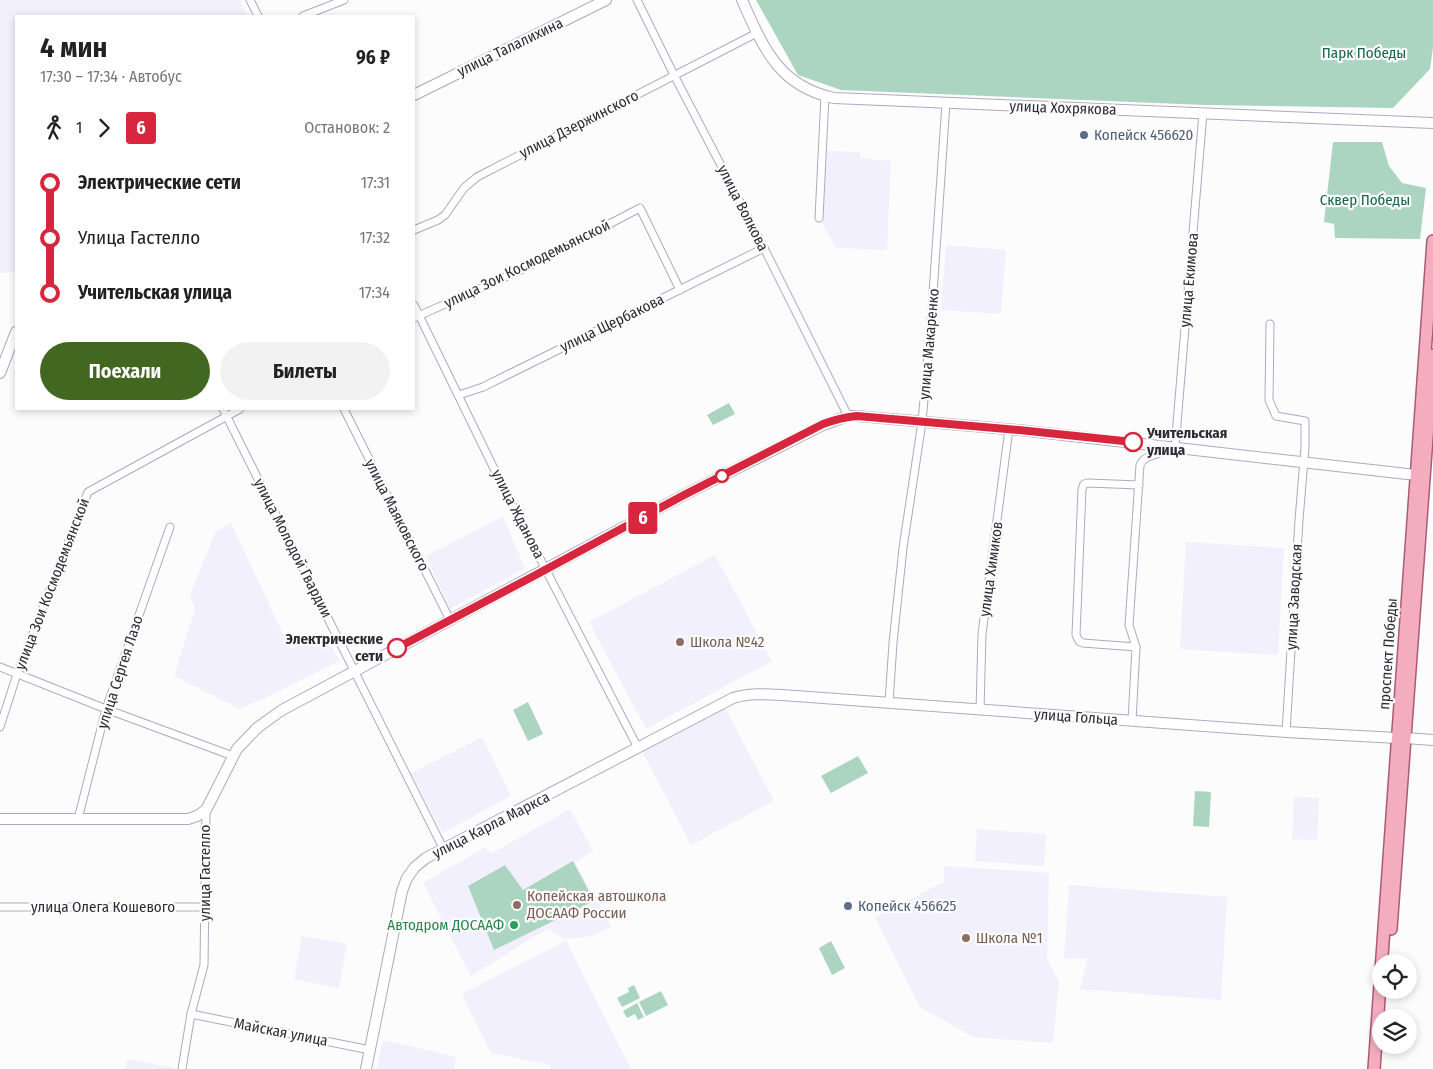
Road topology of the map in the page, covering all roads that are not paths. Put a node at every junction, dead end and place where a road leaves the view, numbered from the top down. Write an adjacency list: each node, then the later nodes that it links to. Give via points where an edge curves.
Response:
1 (250, 0): 6 (street)
2 (344, 0): 7 (street)
3 (606, 0): 10 (street, улица Талалихина)
4 (637, 0): 9 (street, улица Волкова)
5 (742, 0): 8 (street, улица Хохрякова)
6 (258, 15)
7 (306, 15)
8 (757, 33): 9 (street, улица Дзержинского); 11 (street, улица Хохрякова, via 779,69 806,89)
9 (674, 75): 16 (street, улица Дзержинского, via 477,177 464,188 445,215); 18 (street, улица Волкова)
10 (415, 94)
11 (825, 96): 12 (street, улица Хохрякова); 15 (street)
12 (946, 103): 13 (street, улица Хохрякова); 29 (street, улица Макаренко)
13 (1203, 114): 14 (street, улица Хохрякова); 31 (street, улица Екимова)
14 (1433, 123)
15 (819, 218)
16 (415, 230)
17 (1433, 242): 23 (main road, проспект Победы)
18 (764, 248): 19 (street, улица Щербакова); 28 (street, улица Волкова)
19 (680, 290): 20 (street, улица Зои Космодемьянской, via 640,208 523,269); 25 (street, улица Щербакова, via 484,387)
20 (416, 317): 25 (street, улица Жданова)
21 (1270, 324): 32 (street, улица Заводская, via 1269,400 1276,416 1306,421)
22 (15, 335): 24 (street)
23 (1430, 352): 33 (main road, проспект Победы)
24 (0, 373)
25 (459, 395): 36 (street, улица Жданова)
26 (345, 410): 37 (street, улица Маяковского)
27 (225, 412): 40 (street, улица Молодой Гвардии); 41 (street, улица Зои Космодемьянской, via 88,492)
28 (848, 416): 29 (street); 36 (street, улица Гастелло, via 823,424)
29 (922, 422): 30 (street); 43 (street, улица Макаренко, via 903,548)
30 (1009, 429): 31 (street); 45 (street, улица Химиков, via 982,634)
31 (1170, 446): 32 (street); 34 (street, via 1142,460)
32 (1304, 463): 33 (street); 48 (street, улица Заводская)
33 (1421, 476): 49 (main road, проспект Победы)
34 (1139, 485): 38 (street, via 1129,624); 38 (street, via 1084,484 1076,635 1083,643)
35 (170, 527): 44 (street, улица Сергея Лазо)
36 (546, 570): 37 (street, улица Гастелло); 51 (street, улица Жданова)
37 (450, 620): 40 (street, улица Гастелло)
38 (1136, 647): 46 (street)
39 (0, 667): 41 (street)
40 (354, 670): 52 (street, улица Гастелло, via 256,728); 56 (street, улица Молодой Гвардии)
41 (17, 674): 44 (street); 47 (street, улица Зои Космодемьянской)
42 (756, 694): 43 (street, улица Гольца); 51 (street, улица Карла Маркса, via 733,698)
43 (888, 703): 45 (street, улица Гольца)
44 (106, 709): 52 (street); 55 (street, улица Сергея Лазо)
45 (980, 710): 46 (street, улица Гольца)
46 (1132, 721): 48 (street, улица Гольца)
47 (0, 727)
48 (1286, 732): 49 (street, улица Гольца)
49 (1401, 738): 50 (street, улица Гольца); 59 (main road, проспект Победы); 65 (main road, проспект Победы)
50 (1433, 740)
51 (638, 748): 56 (street, улица Карла Маркса)
52 (233, 756): 53 (street, улица Гастелло)
53 (206, 810): 55 (street, via 188,818); 58 (street, улица Гастелло)
54 (0, 819): 55 (street)
55 (78, 819)
56 (443, 848): 61 (street, улица Карла Маркса, via 415,867 402,891)
57 (0, 907): 58 (street, улица Олега Кошевого)
58 (205, 907): 60 (street, улица Гастелло, via 204,965)
59 (1389, 954)
60 (191, 1014): 61 (street, Майская улица); 63 (street, улица Гастелло)
61 (370, 1050): 64 (street, улица Карла Маркса)
62 (1382, 1054): 66 (main road)
63 (182, 1069)
64 (366, 1069)
65 (1374, 1069)
66 (1381, 1069)

